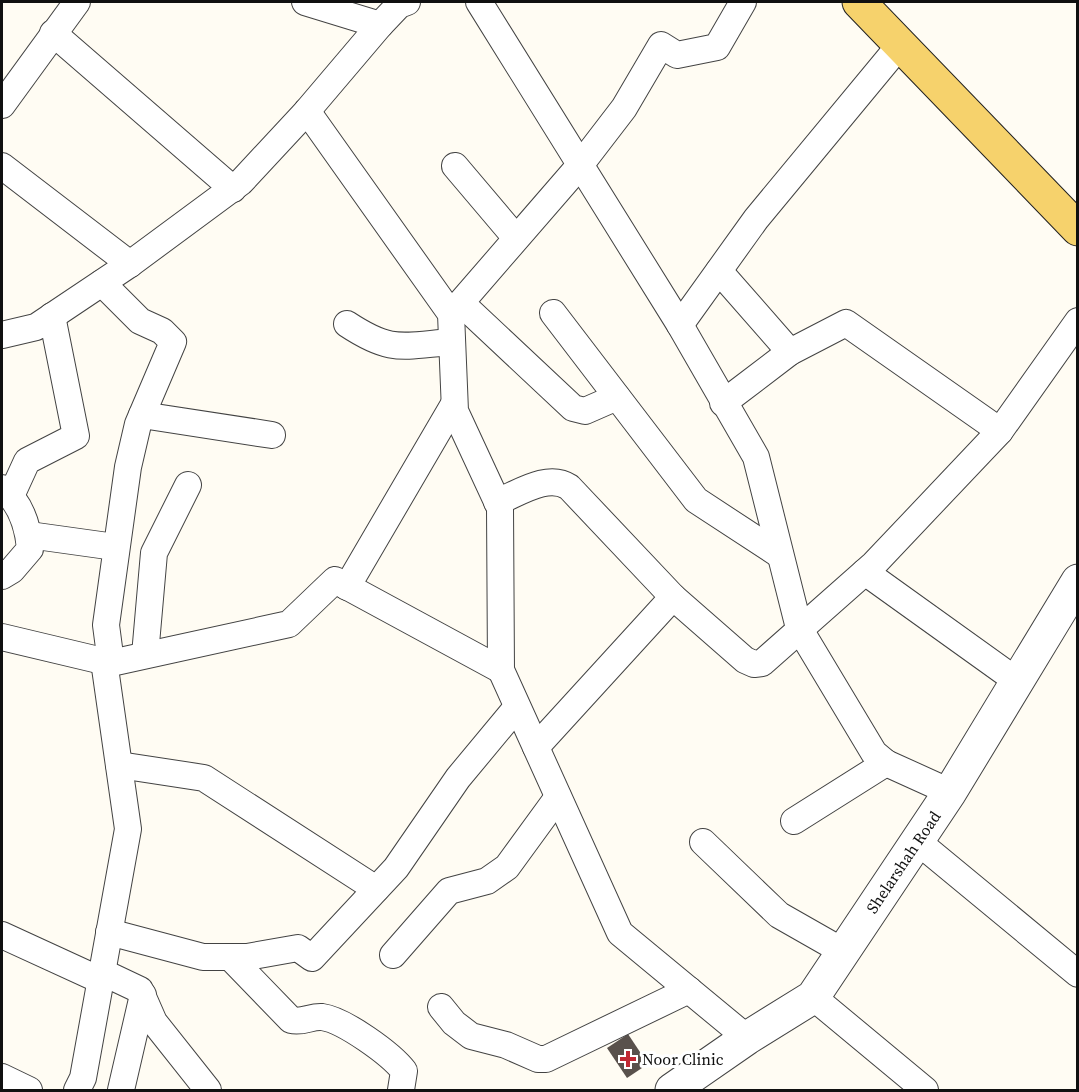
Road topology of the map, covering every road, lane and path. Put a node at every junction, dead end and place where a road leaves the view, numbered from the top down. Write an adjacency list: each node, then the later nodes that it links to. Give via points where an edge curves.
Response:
1 (77, 2): 8 (street)
2 (304, 2): 7 (street)
3 (407, 2): 7 (street)
4 (479, 2): 12 (street)
5 (743, 2): 12 (street, via 717,47 677,55 661,45 624,108)
6 (859, 2): 9 (main road)
7 (380, 25): 11 (street)
8 (53, 33): 10 (street); 15 (street)
9 (900, 45): 16 (main road); 19 (street, via 756,219)
10 (2, 105)
11 (307, 111): 15 (street); 21 (street)
12 (581, 164): 17 (street); 26 (street)
13 (2, 166): 18 (street)
14 (455, 166): 17 (street)
15 (233, 189): 18 (street)
16 (1075, 219)
17 (516, 237): 21 (street)
18 (130, 264): 20 (street)
19 (719, 272): 26 (street); 29 (street)
20 (102, 283): 23 (street); 33 (street, via 140,321 162,331 173,342)
21 (456, 308): 28 (street); 30 (street, via 573,408 591,410)
22 (553, 313): 30 (street)
23 (52, 316): 27 (street, via 36,327); 37 (street, via 76,436 27,461)
24 (1077, 321): 34 (street)
25 (347, 324): 28 (street, via 390,346)
26 (680, 325): 31 (street)
27 (2, 335)
28 (452, 342): 32 (street)
29 (790, 352): 31 (street); 34 (street, via 846,323)
30 (617, 397): 41 (street, via 696,500)
31 (723, 403): 41 (street, via 756,457)
32 (454, 404): 38 (street); 45 (street)
33 (142, 415): 35 (street); 40 (street, via 128,467)
34 (1000, 431): 42 (street)
35 (272, 435)
36 (188, 485): 49 (street, via 154,553)
37 (6, 492): 39 (street, via 29,528)
38 (497, 502): 46 (street, via 549,480 560,481); 51 (street)
39 (29, 535): 40 (street); 43 (street, via 30,549)
40 (115, 547): 50 (street, via 106,625)
41 (780, 555): 47 (street)
42 (865, 572): 47 (street); 52 (street)
43 (2, 576)
44 (1077, 581): 52 (street, Shelarshah Road)
45 (347, 587): 49 (street, via 334,580 289,624); 51 (street)
46 (673, 597): 47 (street, via 754,664 762,663); 54 (street)
47 (799, 628): 55 (street, via 874,753)
48 (2, 637): 50 (street)
49 (146, 655): 50 (street)
50 (107, 662): 56 (street)
51 (501, 670): 53 (street)
52 (1017, 681): 57 (street, Shelarshah Road)
53 (518, 707): 54 (street); 62 (street, via 458,778 396,868)
54 (536, 747): 58 (street)
55 (886, 763): 57 (street); 59 (street)
56 (119, 765): 62 (street, via 204,778); 63 (street, via 128,829)
57 (950, 792): 60 (street, Shelarshah Road)
58 (558, 797): 66 (street, via 507,867 487,882 449,891); 70 (street, via 620,933)
59 (794, 821)
60 (917, 841): 65 (street, Shelarshah Road); 68 (street)
61 (703, 842): 65 (street, via 779,915)
62 (376, 889): 67 (street, via 312,957 298,948)
63 (109, 932): 67 (street, via 203,957); 69 (street)
64 (2, 935): 69 (street)
65 (844, 952): 72 (street, Shelarshah Road)
66 (393, 955)
67 (230, 957): 80 (street, via 291,1020 304,1022 324,1017 341,1023 397,1062 404,1071)
68 (1077, 974)
69 (101, 976): 71 (street, via 134,986); 77 (street, via 83,1078)
70 (689, 990): 73 (street, via 546,1059 471,1036); 74 (street)
71 (143, 995): 78 (street); 79 (street, via 154,1022)
72 (813, 997): 74 (street, Shelarshah Road); 82 (street)
73 (441, 1007)
74 (747, 1038): 81 (street, Shelarshah Road)
75 (2, 1077): 76 (street)
76 (29, 1090)
77 (77, 1090)
78 (121, 1090)
79 (208, 1090)
80 (401, 1090)
81 (672, 1090)
82 (925, 1090)

